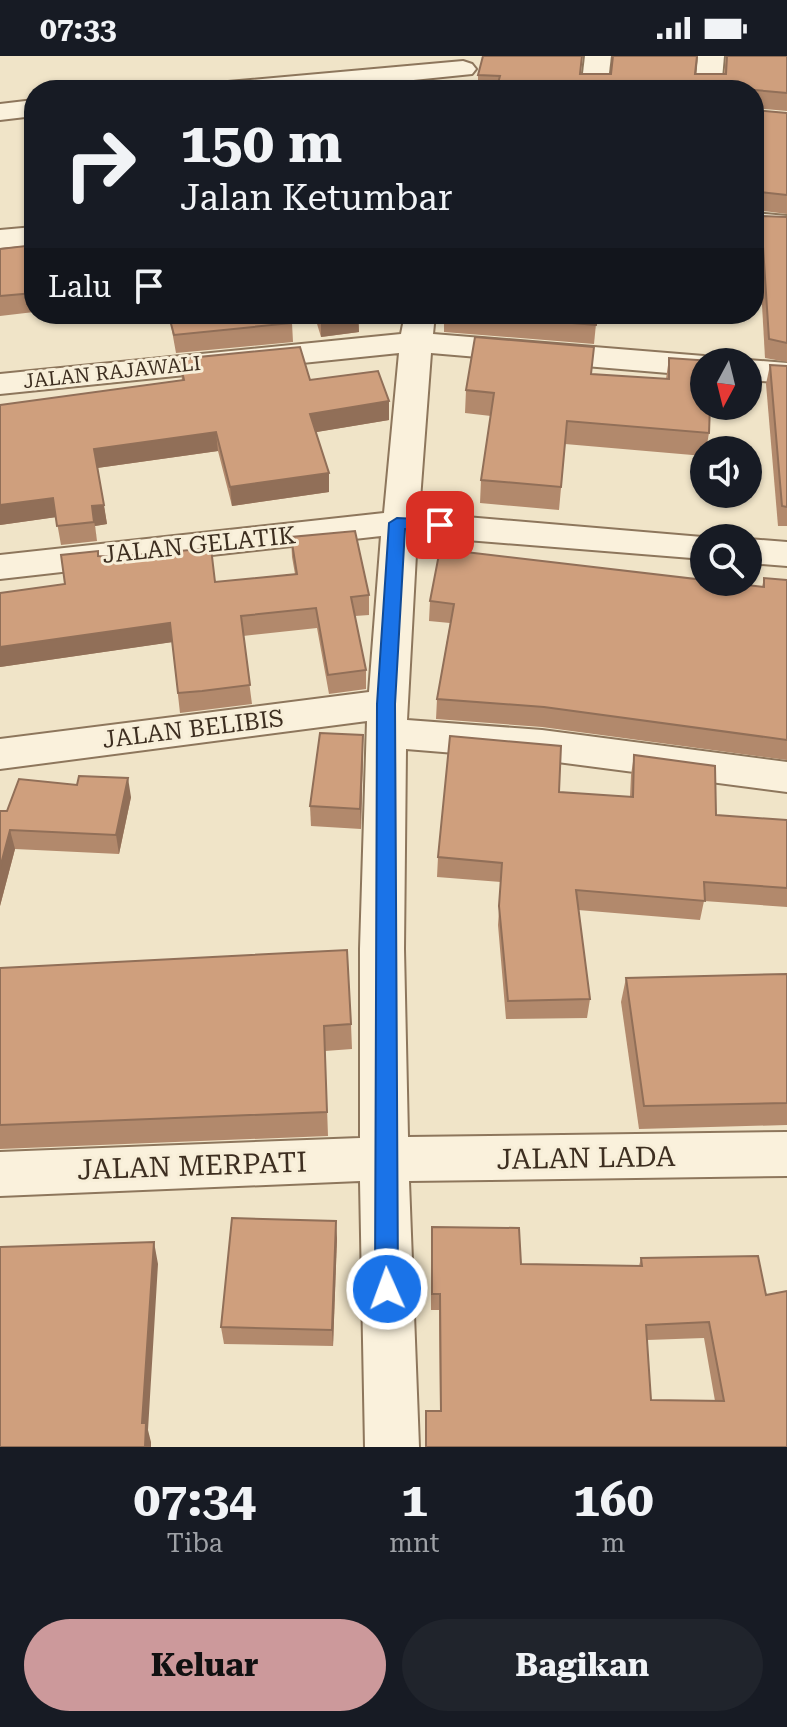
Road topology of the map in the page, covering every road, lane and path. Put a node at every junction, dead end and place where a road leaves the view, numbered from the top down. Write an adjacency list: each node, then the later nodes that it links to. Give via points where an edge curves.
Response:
1 (598, 56): 5 (street)
2 (711, 56): 6 (street)
3 (462, 72): 4 (street)
4 (358, 80)
5 (595, 80)
6 (709, 80)
7 (24, 109): 8 (street)
8 (0, 112)
9 (764, 223): 10 (street)
10 (787, 225)
11 (24, 237): 12 (street)
12 (0, 239)
13 (418, 328): 14 (street, JALAN RAJAWALI); 17 (street, JALAN RAJAWALI); 18 (street)
14 (690, 364)
15 (762, 371): 16 (street)
16 (787, 373)
17 (0, 384)
18 (397, 523): 19 (street, JALAN GELATIK); 22 (street, JALAN GELATIK); 23 (street)
19 (690, 546)
20 (762, 552): 21 (street)
21 (787, 554)
22 (0, 567)
23 (386, 718): 24 (street, JALAN BELIBIS); 25 (street, JALAN BELIBIS, via 542,745); 27 (street)
24 (0, 754)
25 (787, 777)
26 (787, 1154): 27 (street, JALAN LADA)
27 (385, 1160): 28 (street, JALAN MERPATI); 29 (street)
28 (0, 1174)
29 (392, 1447)

